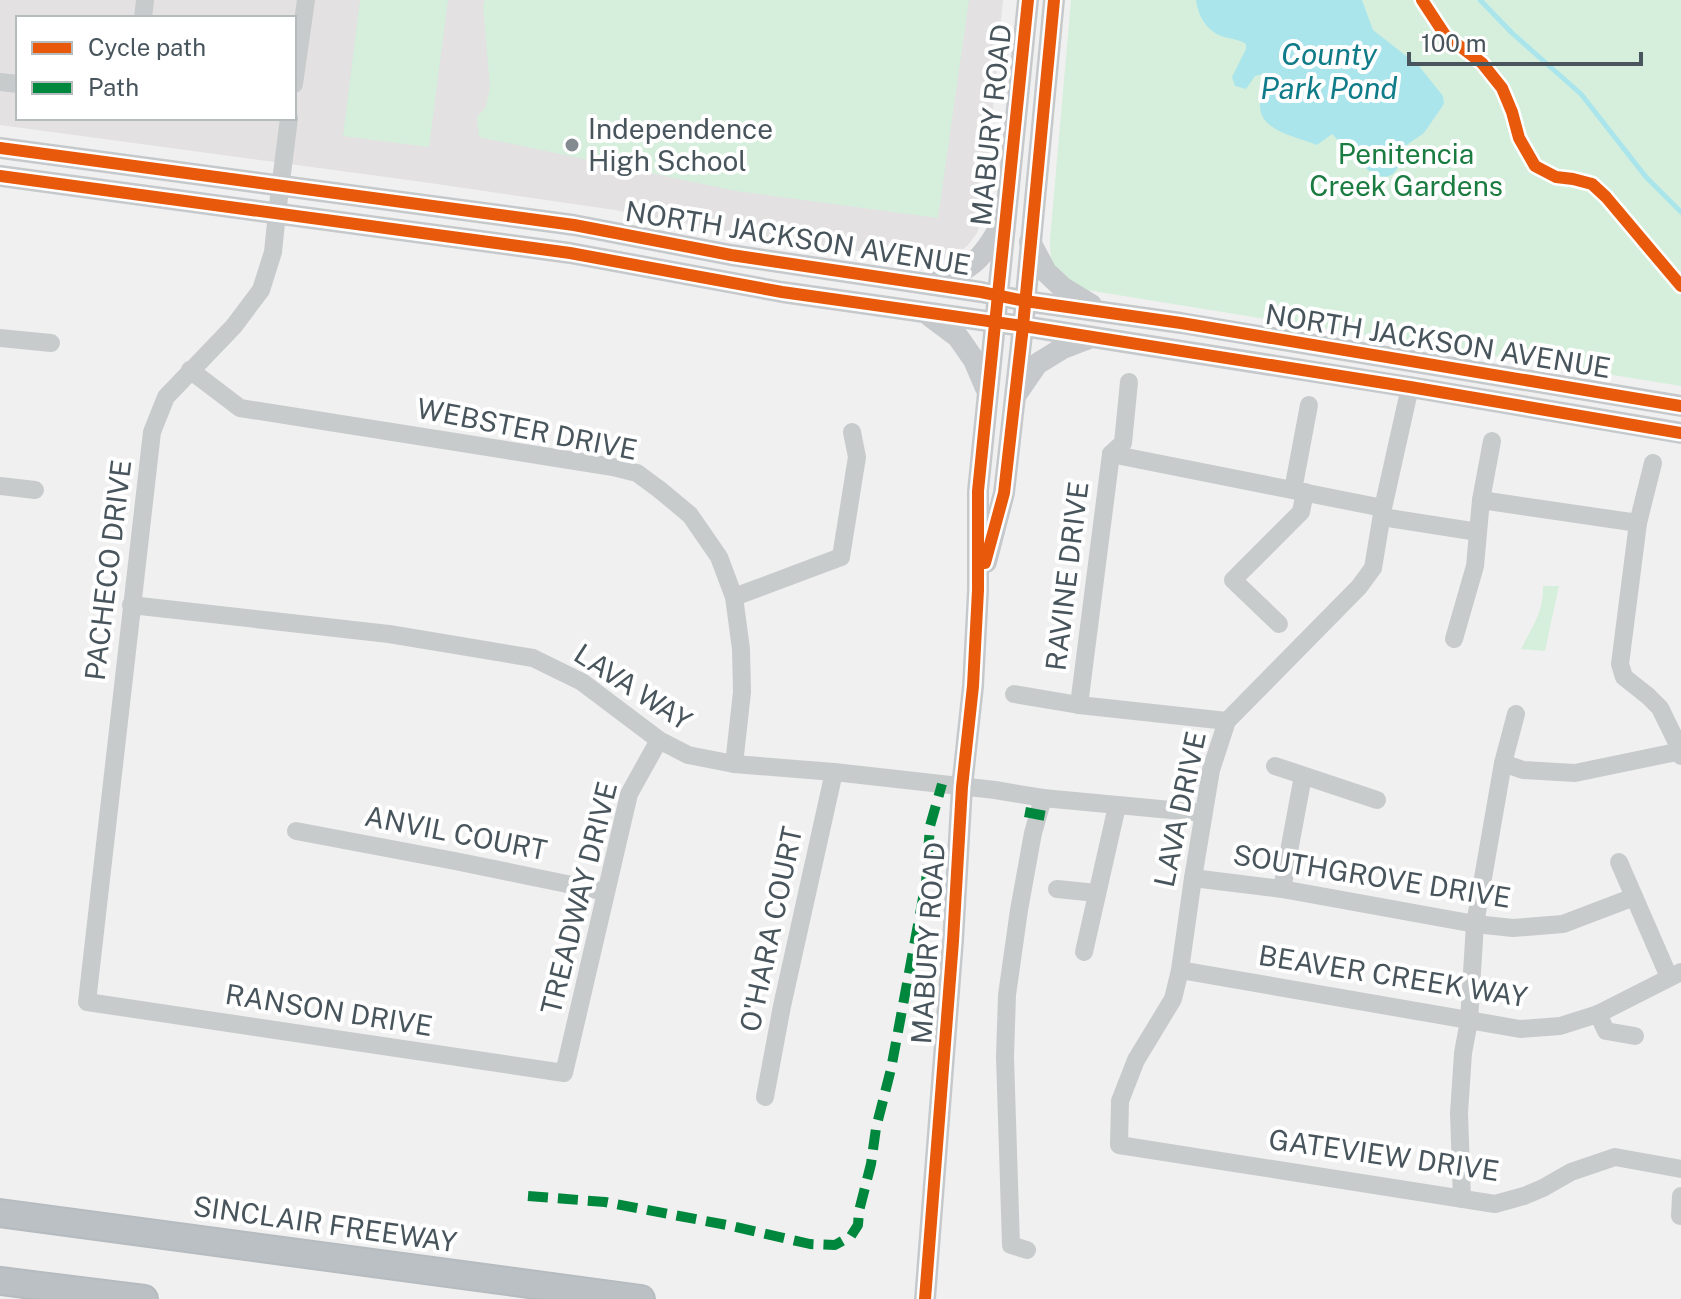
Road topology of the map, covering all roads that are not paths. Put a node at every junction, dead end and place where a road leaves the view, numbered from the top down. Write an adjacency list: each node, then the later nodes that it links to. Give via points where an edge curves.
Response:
1 (306, 0): 4 (street)
2 (1028, 0): 10 (main road, MABURY ROAD)
3 (1054, 0): 11 (main road, MABURY ROAD)
4 (296, 70)
5 (285, 120): 8 (street, PACHECO DRIVE)
6 (0, 148): 8 (main road, NORTH JACKSON AVENUE)
7 (0, 176): 9 (main road, NORTH JACKSON AVENUE)
8 (280, 185): 9 (street, PACHECO DRIVE); 12 (main road, NORTH JACKSON AVENUE, via 574,225)
9 (277, 213): 16 (main road, NORTH JACKSON AVENUE, via 570,253); 22 (street, PACHECO DRIVE, via 273,252 261,290)
10 (1005, 217): 12 (main road, via 975,264); 13 (main road, MABURY ROAD)
11 (1030, 242): 14 (main road, MABURY ROAD); 15 (main road, via 1046,272)
12 (924, 284): 13 (main road, NORTH JACKSON AVENUE)
13 (998, 295): 14 (main road, NORTH JACKSON AVENUE); 17 (main road, MABURY ROAD)
14 (1025, 301): 15 (main road, NORTH JACKSON AVENUE); 18 (main road, MABURY ROAD)
15 (1102, 312): 28 (main road, NORTH JACKSON AVENUE)
16 (926, 313): 17 (main road, NORTH JACKSON AVENUE); 25 (main road, via 958,337)
17 (995, 323): 18 (main road, NORTH JACKSON AVENUE); 25 (main road, MABURY ROAD)
18 (1023, 326): 19 (main road, NORTH JACKSON AVENUE); 26 (main road, MABURY ROAD)
19 (1090, 337): 24 (main road, NORTH JACKSON AVENUE); 26 (main road, via 1037,364)
20 (0, 338): 21 (street)
21 (51, 343)
22 (190, 370): 42 (street, WEBSTER DRIVE, via 240,408 637,473 690,515 719,557); 43 (street, PACHECO DRIVE, via 166,397 152,432)
23 (1129, 382): 32 (street, RAVINE DRIVE, via 1123,443)
24 (1410, 387): 30 (main road, NORTH JACKSON AVENUE); 38 (street, LAVA DRIVE)
25 (988, 393): 41 (main road, MABURY ROAD, via 978,491)
26 (1014, 397): 41 (main road, MABURY ROAD, via 1004,493)
27 (1309, 405): 36 (street)
28 (1681, 406)
29 (852, 432): 42 (street, via 857,457 841,557)
30 (1681, 433)
31 (1492, 441): 37 (street)
32 (1111, 454): 36 (street); 47 (street, RAVINE DRIVE)
33 (1653, 463): 39 (street)
34 (0, 486): 35 (street)
35 (35, 490)
36 (1299, 491): 38 (street); 44 (street, via 1301,512 1233,580)
37 (1481, 500): 39 (street); 40 (street)
38 (1382, 512): 40 (street); 49 (street, LAVA DRIVE, via 1373,568 1359,587)
39 (1638, 523): 51 (street, via 1620,664 1624,677 1660,708)
40 (1478, 532): 45 (street, via 1475,566)
41 (978, 590): 57 (main road, MABURY ROAD)
42 (734, 597): 53 (street, WEBSTER DRIVE, via 742,692)
43 (131, 605): 50 (street, LAVA WAY, via 389,634 533,658 582,682); 74 (street, PACHECO DRIVE)
44 (1279, 624)
45 (1454, 639)
46 (1014, 694): 47 (street)
47 (1079, 705): 49 (street)
48 (1516, 714): 52 (street)
49 (1227, 721): 61 (street, LAVA DRIVE)
50 (659, 740): 53 (street, LAVA WAY, via 688,755); 67 (street, TREADWAY DRIVE, via 629,794)
51 (1681, 754): 52 (street, via 1575,773 1523,770)
52 (1503, 763): 70 (street)
53 (734, 764): 55 (street, LAVA WAY)
54 (1275, 766): 56 (street)
55 (834, 772): 57 (street, LAVA WAY); 79 (street, O'HARA COURT)
56 (1303, 776): 59 (street); 66 (street)
57 (962, 787): 58 (street, LAVA WAY); 88 (main road, MABURY ROAD)
58 (1043, 798): 60 (street, LAVA WAY); 86 (street, via 1007,995 1011,1245)
59 (1377, 800)
60 (1117, 806): 61 (street, LAVA WAY); 68 (street)
61 (1203, 813): 64 (street, LAVA DRIVE)
62 (296, 831): 67 (street, ANVIL COURT)
63 (1619, 862): 69 (street)
64 (1193, 878): 66 (street, SOUTHGROVE DRIVE); 72 (street, LAVA DRIVE)
65 (1057, 889): 68 (street)
66 (1282, 889): 70 (street, SOUTHGROVE DRIVE)
67 (606, 892): 78 (street, TREADWAY DRIVE)
68 (1097, 893): 71 (street)
69 (1634, 897): 70 (street, SOUTHGROVE DRIVE, via 1563,924); 73 (street)
70 (1475, 924): 76 (street)
71 (1084, 952)
72 (1180, 970): 76 (street, BEAVER CREEK WAY); 80 (street, LAVA DRIVE, via 1173,999 1136,1060 1120,1101)
73 (1675, 974): 75 (street, BEAVER CREEK WAY)
74 (87, 1002): 78 (street, RANSON DRIVE)
75 (1598, 1014): 76 (street, BEAVER CREEK WAY, via 1560,1026 1520,1029); 77 (street, via 1606,1031)
76 (1469, 1021): 83 (street, via 1459,1113)
77 (1635, 1036)
78 (564, 1073)
79 (765, 1097)
80 (1119, 1145): 83 (street, GATEVIEW DRIVE)
81 (1681, 1169): 83 (street, GATEVIEW DRIVE, via 1615,1157 1495,1204)
82 (1681, 1196): 85 (street)
83 (1462, 1199)
84 (0, 1213): 90 (highway, SINCLAIR FREEWAY)
85 (1680, 1216)
86 (1027, 1250)
87 (0, 1281): 89 (highway)
88 (926, 1293)
89 (144, 1299)
90 (641, 1299)

